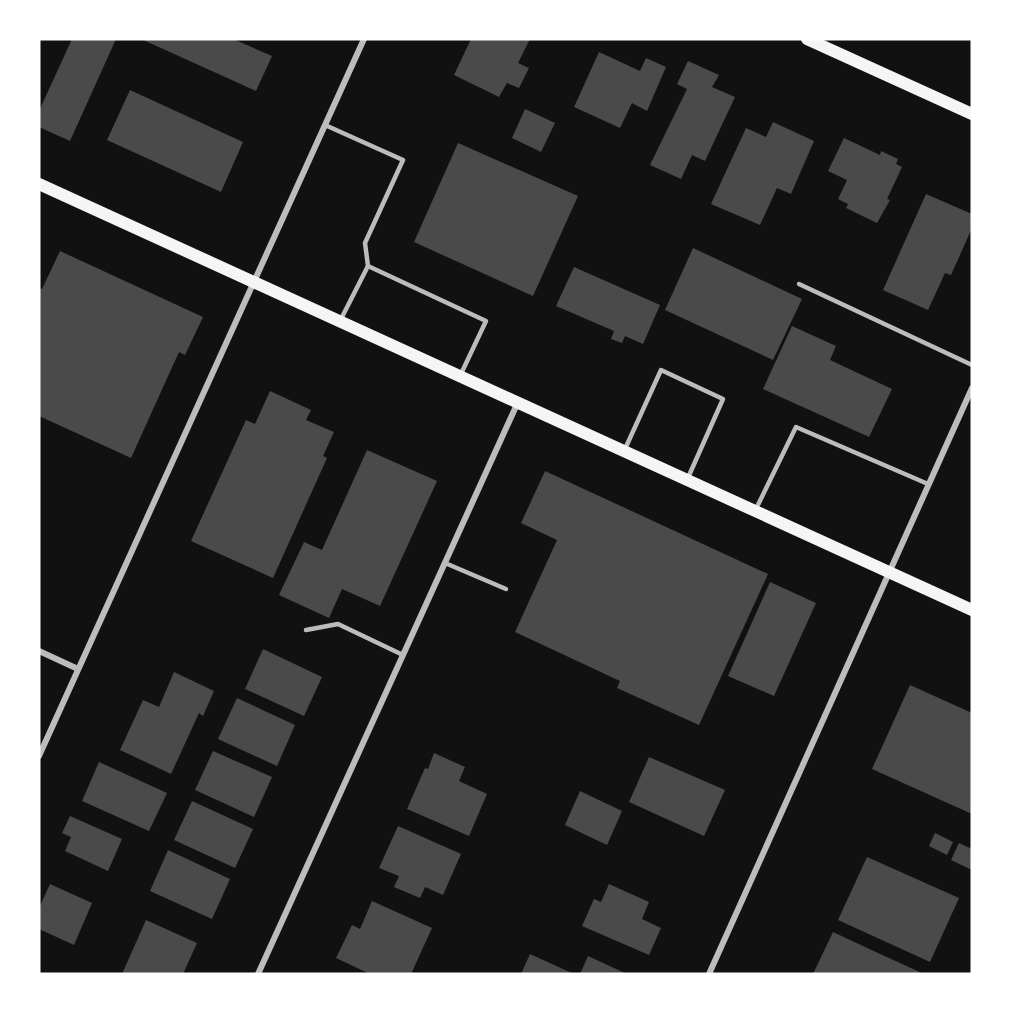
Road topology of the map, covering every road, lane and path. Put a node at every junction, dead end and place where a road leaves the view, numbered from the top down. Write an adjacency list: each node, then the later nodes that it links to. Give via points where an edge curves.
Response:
1 (364, 39): 4 (street)
2 (807, 39): 3 (main road)
3 (972, 114)
4 (325, 125): 6 (lane, via 403,160 365,243); 7 (street)
5 (39, 184): 7 (main road)
6 (368, 266): 9 (lane); 11 (lane, via 486,321)
7 (253, 281): 9 (main road); 25 (street)
8 (799, 284): 10 (lane)
9 (340, 321): 11 (main road)
10 (972, 365)
11 (460, 376): 13 (main road)
12 (972, 388): 16 (street)
13 (518, 402): 14 (main road); 18 (street)
14 (624, 451): 15 (main road); 15 (lane, via 661,370 723,399)
15 (687, 480): 17 (main road)
16 (928, 484): 17 (lane, via 796,427); 19 (street)
17 (755, 511): 19 (main road)
18 (445, 562): 20 (lane); 24 (street)
19 (888, 571): 21 (main road); 28 (street)
20 (506, 589)
21 (972, 610)
22 (306, 630): 24 (lane, via 338,624)
23 (39, 651): 25 (street)
24 (403, 654): 27 (street)
25 (78, 669): 26 (street)
26 (39, 756)
27 (258, 974)
28 (709, 974)

